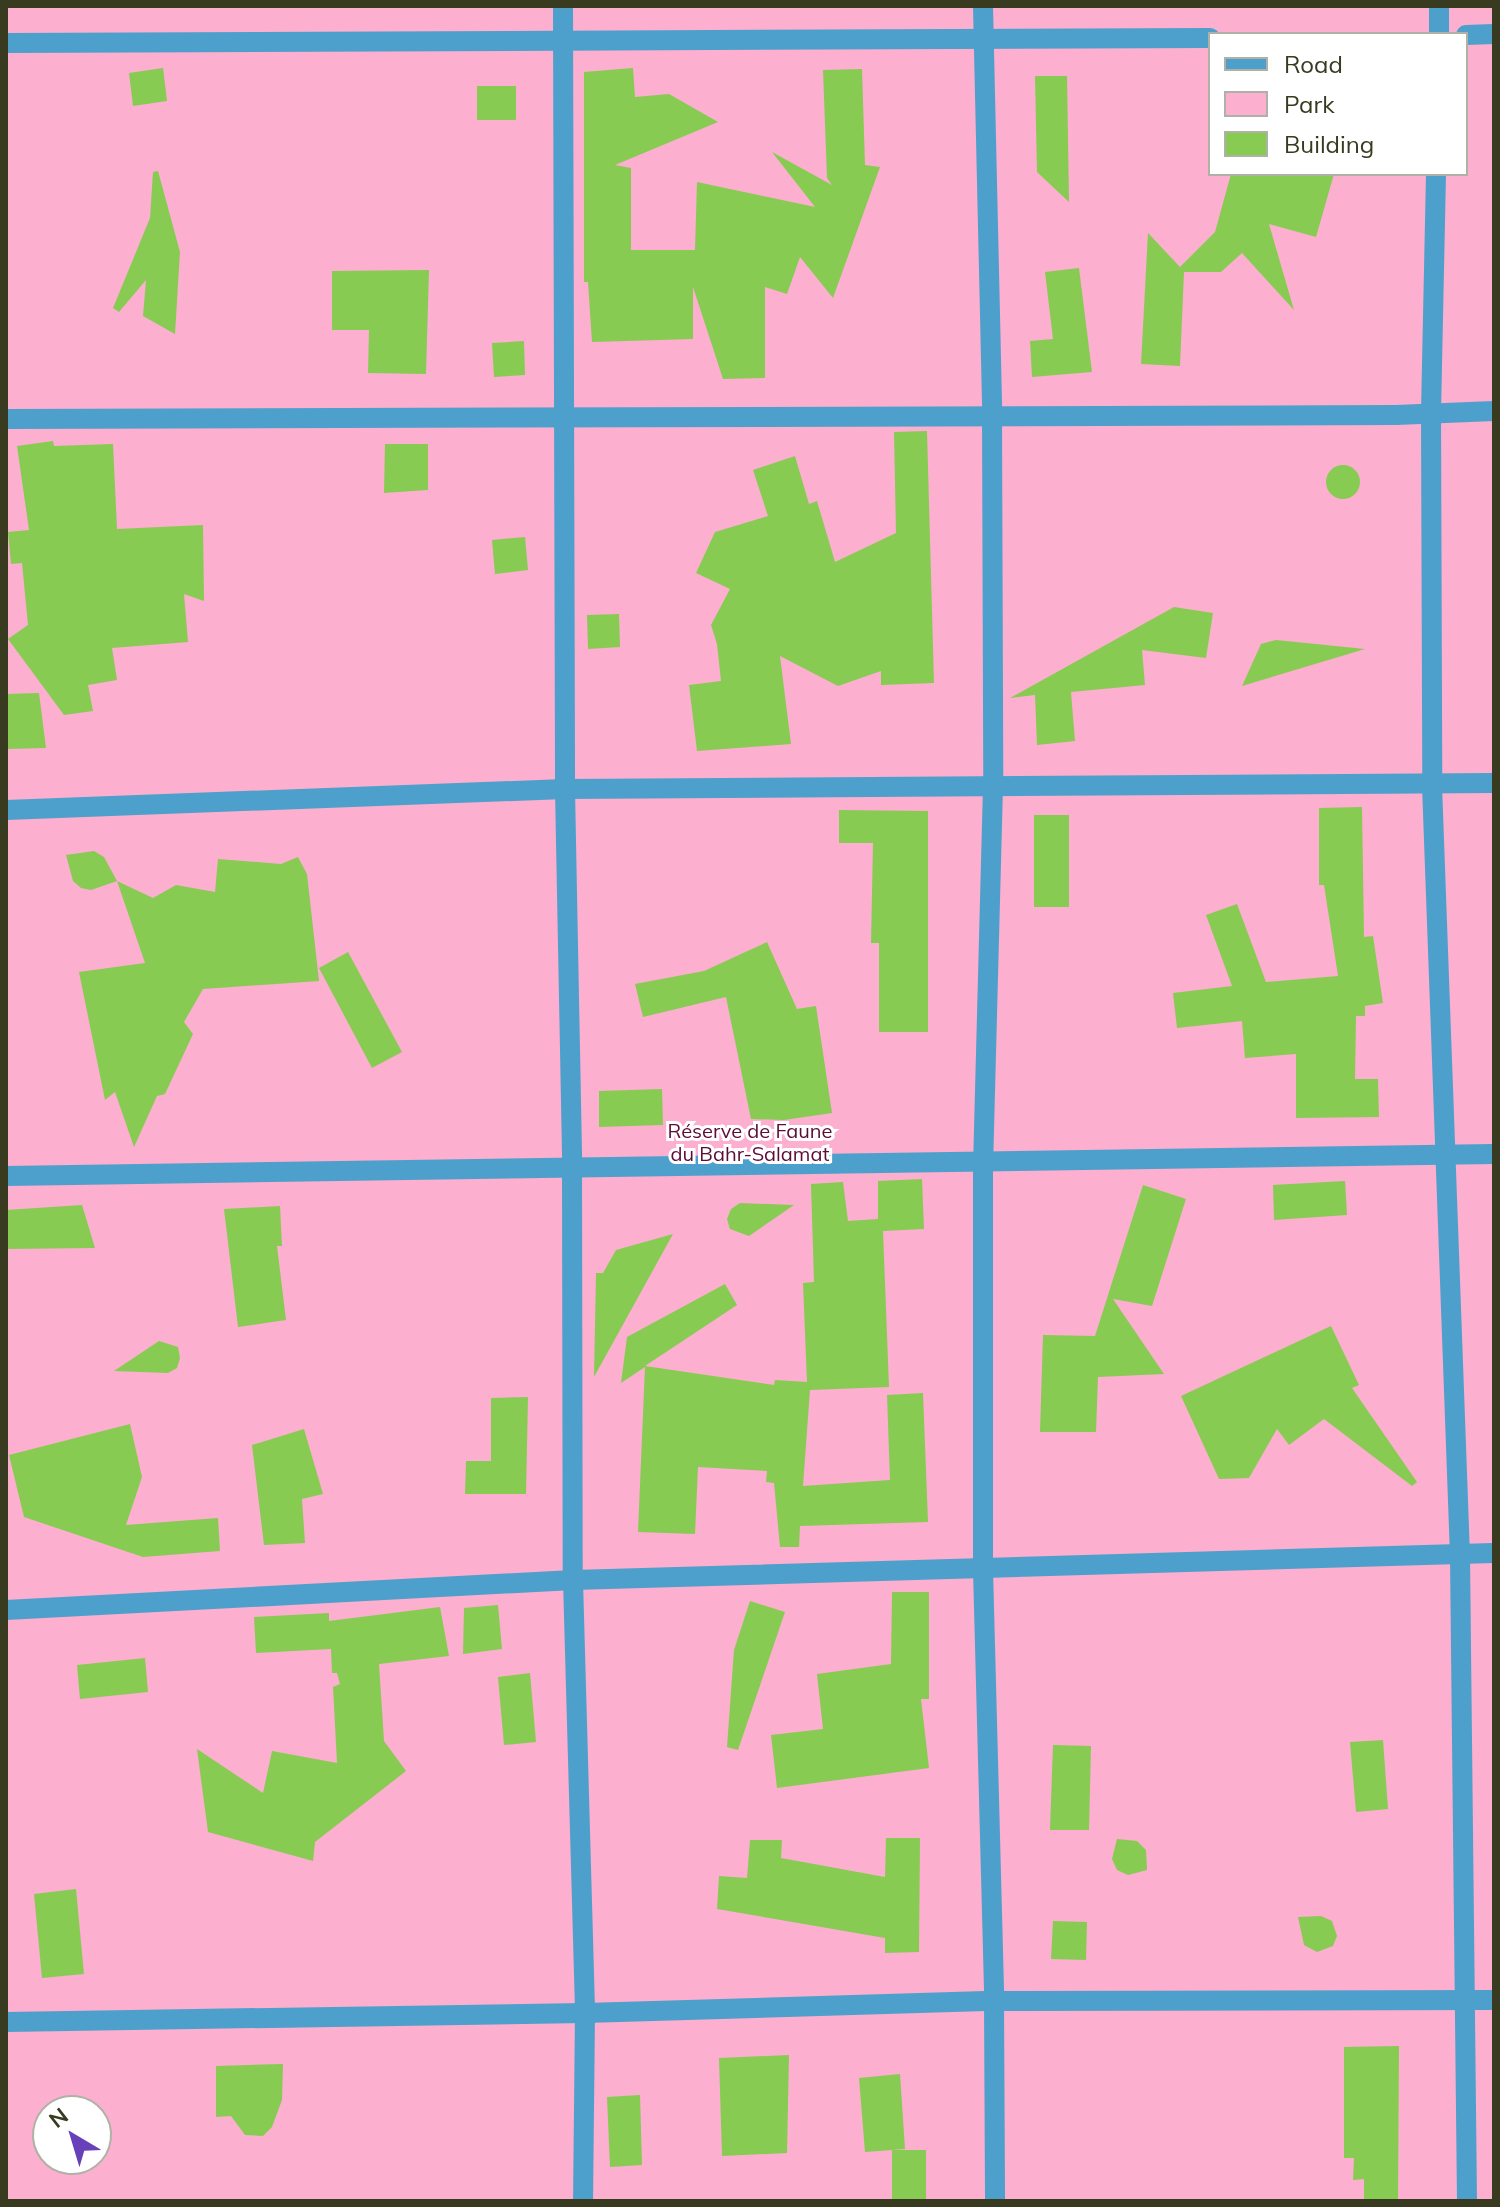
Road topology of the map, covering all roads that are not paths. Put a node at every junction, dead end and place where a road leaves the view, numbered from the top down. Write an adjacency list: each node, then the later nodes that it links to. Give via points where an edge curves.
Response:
1 (563, 6): 7 (street)
2 (983, 6): 8 (street)
3 (1439, 6): 4 (street)
4 (1439, 32)
5 (1494, 34): 6 (street)
6 (1468, 35)
7 (563, 38): 8 (street); 10 (street); 15 (street)
8 (983, 38): 9 (street); 14 (street)
9 (1208, 38)
10 (6, 43)
11 (1436, 176): 13 (street)
12 (1494, 411): 13 (street)
13 (1431, 414): 14 (street); 18 (street)
14 (992, 415): 15 (street); 19 (street)
15 (564, 416): 16 (street); 20 (street)
16 (6, 419)
17 (1494, 783): 18 (street)
18 (1432, 785): 19 (street); 22 (street)
19 (993, 786): 20 (street); 24 (street)
20 (565, 789): 21 (street); 25 (street)
21 (6, 810)
22 (1447, 1154): 23 (street); 24 (street); 28 (street)
23 (1494, 1154)
24 (983, 1161): 25 (street); 29 (street)
25 (572, 1167): 26 (street); 30 (street)
26 (6, 1176)
27 (1494, 1553): 28 (street)
28 (1460, 1555): 29 (street); 32 (street)
29 (983, 1569): 30 (street); 34 (street)
30 (573, 1580): 31 (street); 35 (street)
31 (6, 1610)
32 (1463, 2000): 33 (street); 34 (street); 39 (street)
33 (1494, 2000)
34 (994, 2001): 35 (street); 38 (street)
35 (585, 2013): 36 (street); 37 (street)
36 (6, 2022)
37 (583, 2201)
38 (995, 2201)
39 (1467, 2201)

